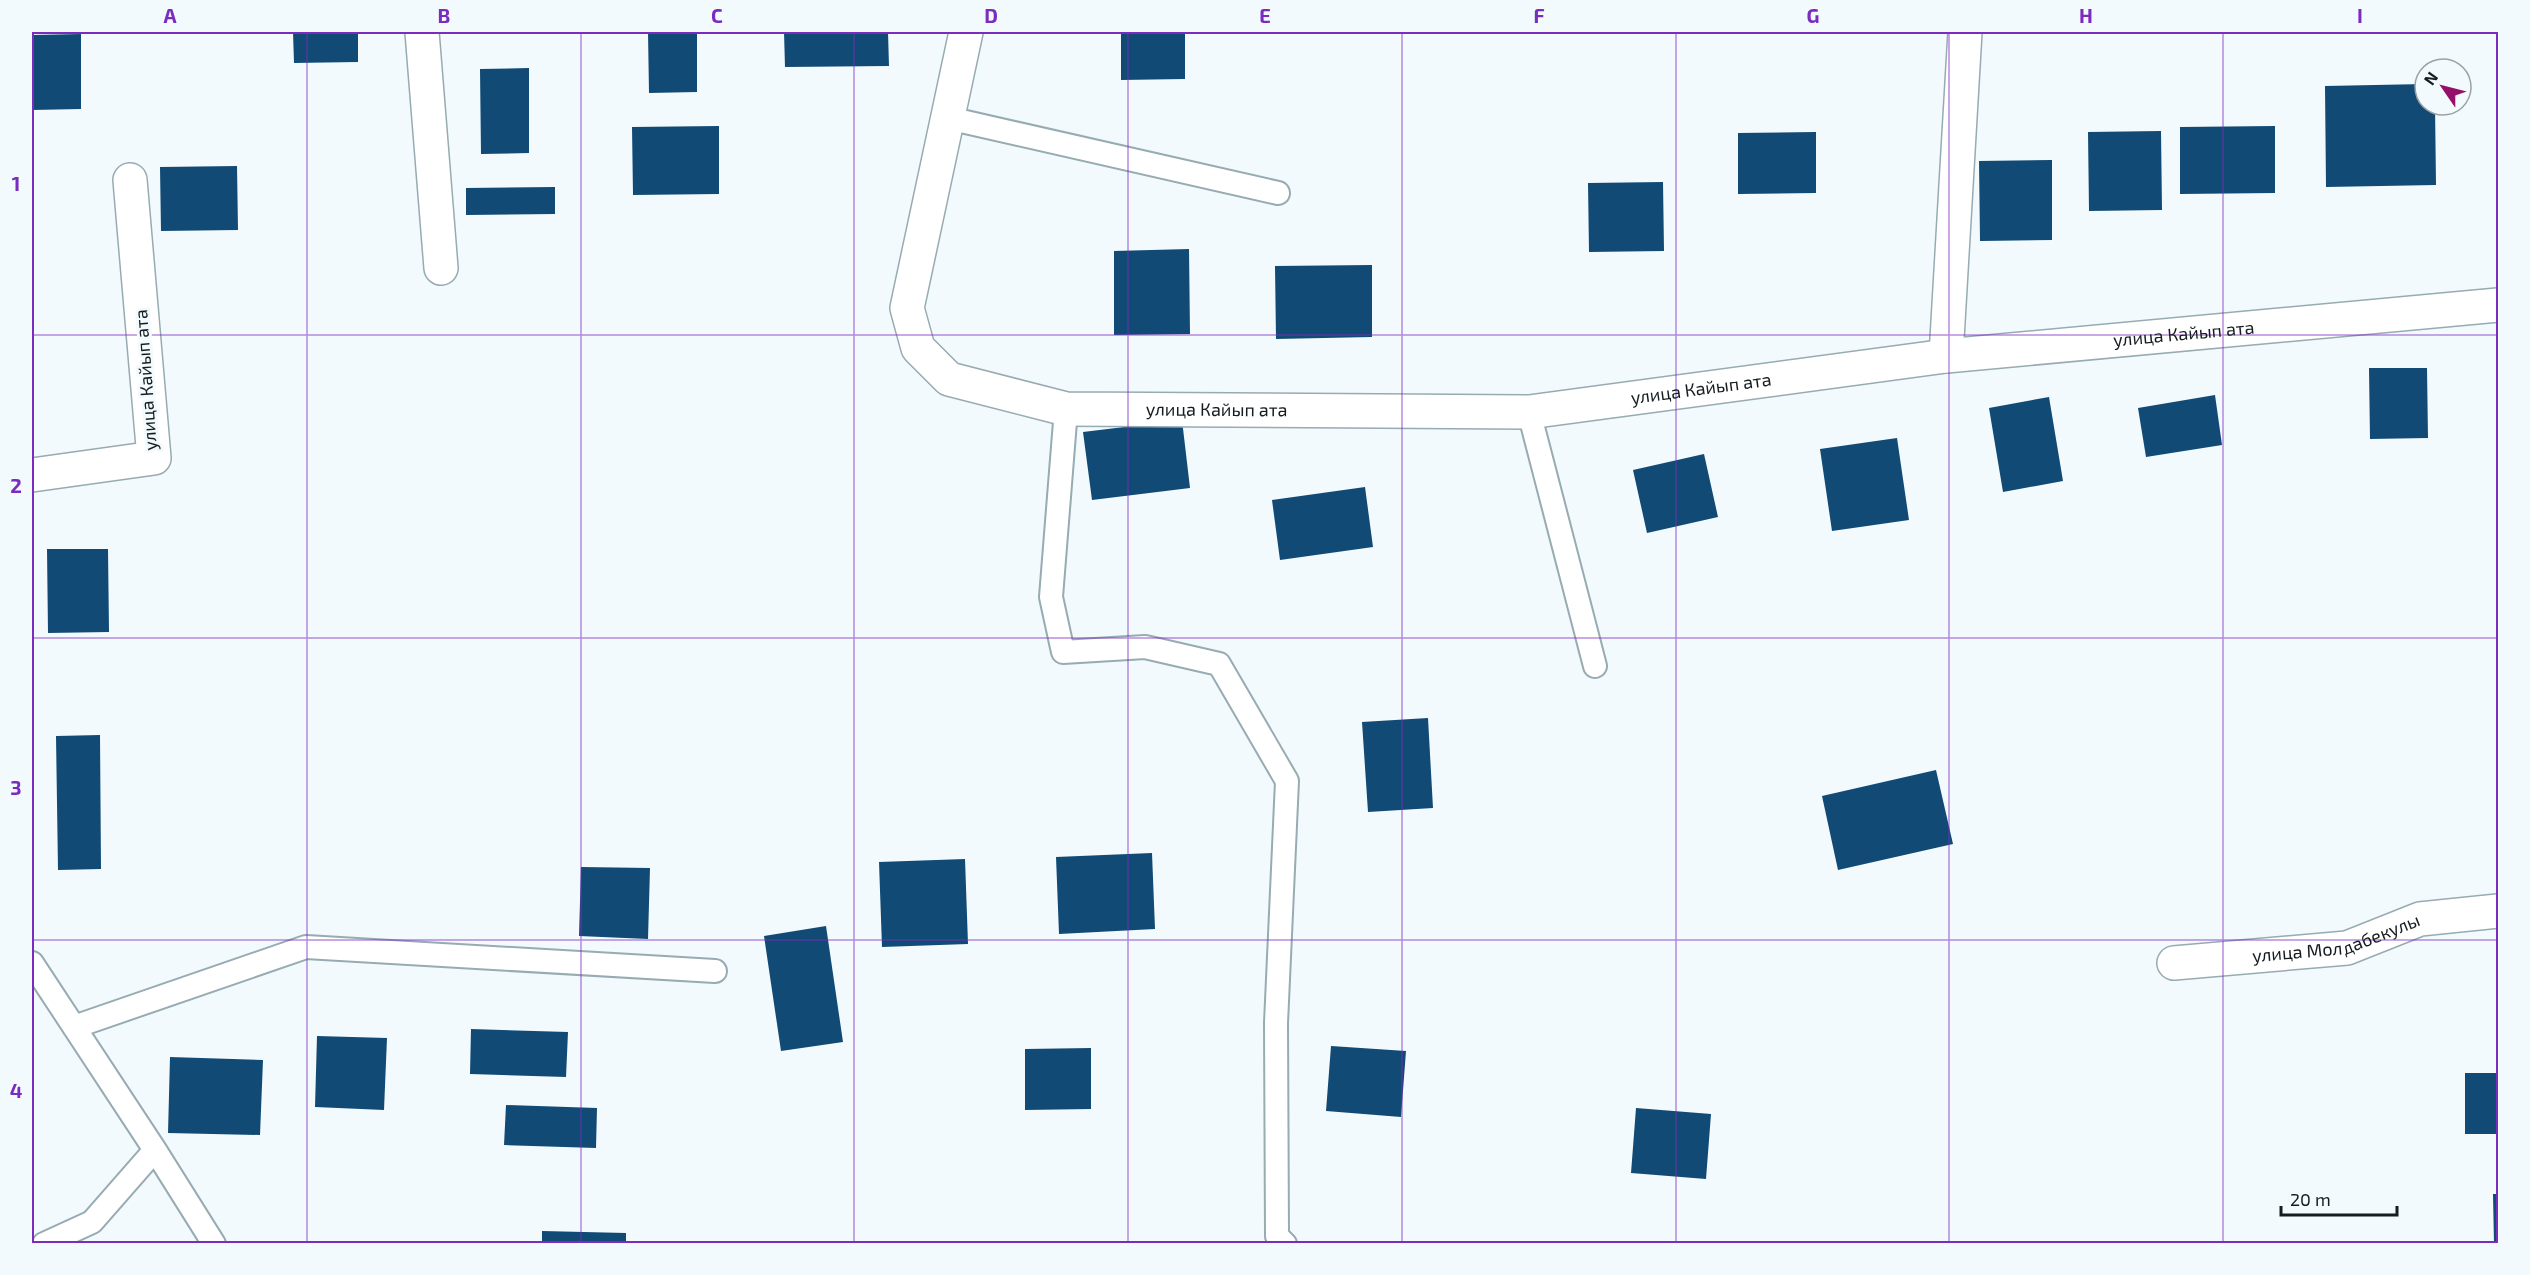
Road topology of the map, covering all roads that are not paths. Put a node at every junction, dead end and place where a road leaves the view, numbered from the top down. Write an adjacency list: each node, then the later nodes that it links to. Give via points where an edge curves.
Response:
1 (422, 32): 7 (street)
2 (966, 32): 4 (street)
3 (1965, 32): 9 (street)
4 (948, 118): 6 (lane); 10 (street, улица Кайып ата, via 907,308 918,348 949,379)
5 (130, 180): 12 (street, улица Кайып ата, via 154,458)
6 (1278, 193)
7 (441, 268)
8 (2499, 305): 9 (street, улица Кайып ата)
9 (1946, 356): 11 (street, улица Кайып ата)
10 (1066, 409): 11 (street, улица Кайып ата); 22 (lane, via 1052,597 1063,652 1145,646 1219,664 1287,781 1276,1023 1277,1236)
11 (1529, 412): 13 (lane)
12 (32, 475)
13 (1595, 666)
14 (2499, 911): 16 (street, улица Молдабекулы, via 2420,919 2347,948)
15 (32, 963): 18 (lane)
16 (2174, 963)
17 (715, 971): 18 (lane, via 306,947)
18 (74, 1027): 19 (lane)
19 (155, 1150): 20 (lane, via 92,1222); 21 (lane)
20 (44, 1244)
21 (214, 1244)
22 (1285, 1244)

